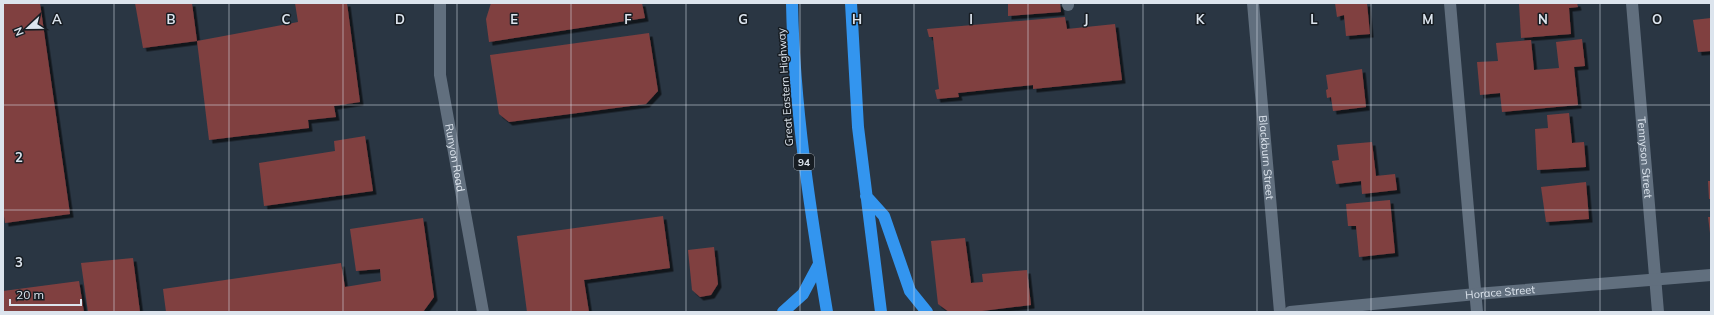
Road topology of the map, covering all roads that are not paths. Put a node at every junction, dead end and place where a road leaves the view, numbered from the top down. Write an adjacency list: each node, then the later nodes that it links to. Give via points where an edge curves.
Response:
1 (440, 3): 12 (street, Runyon Road, via 440,75)
2 (792, 3): 8 (highway, Great Eastern Highway / 94, via 798,116)
3 (851, 3): 7 (highway, via 858,127)
4 (1253, 3): 17 (street, Blackburn Street)
5 (1450, 3): 11 (street)
6 (1632, 3): 10 (street, Tennyson Street)
7 (866, 196): 15 (highway); 16 (highway, via 884,216 910,292)
8 (819, 264): 13 (highway, via 802,294); 14 (highway, Great Eastern Highway / 94)
9 (1711, 275): 10 (street, Horace Street)
10 (1655, 279): 11 (street, Horace Street); 20 (street, Tennyson Street)
11 (1476, 294): 18 (street, Horace Street); 19 (street)
12 (483, 312)
13 (783, 312)
14 (827, 312)
15 (881, 312)
16 (927, 312)
17 (1280, 312)
18 (1290, 312)
19 (1477, 312)
20 (1658, 312)

